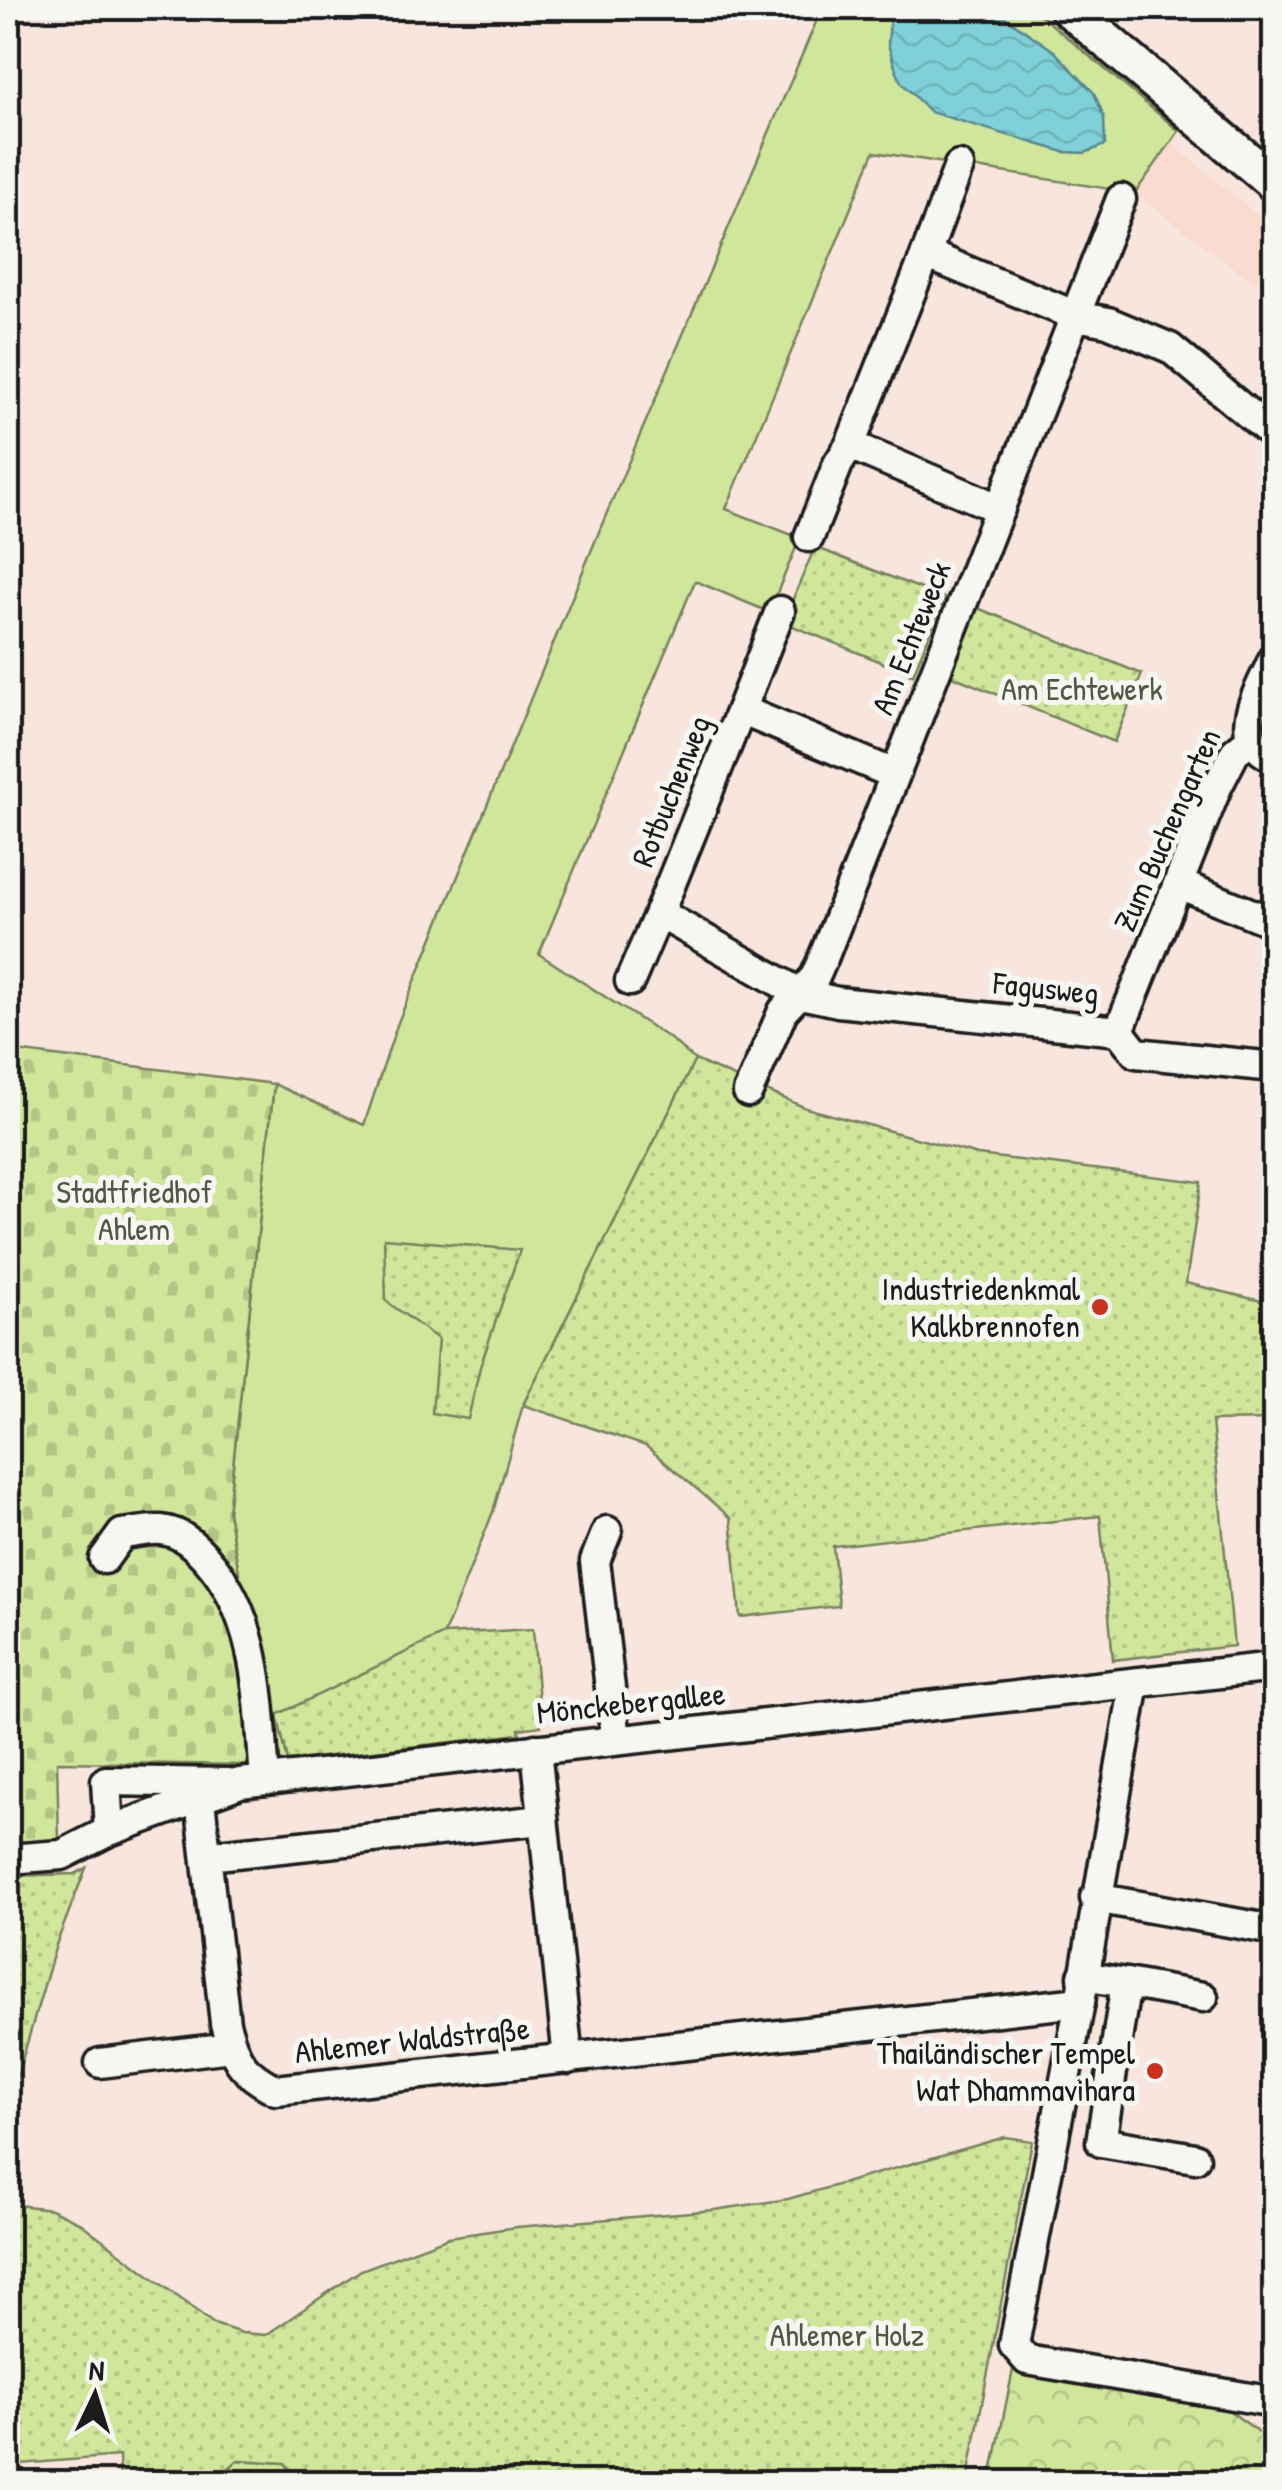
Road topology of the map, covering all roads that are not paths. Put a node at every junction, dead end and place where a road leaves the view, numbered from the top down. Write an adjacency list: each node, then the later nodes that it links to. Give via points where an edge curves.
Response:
1 (1068, 8): 3 (main road)
2 (959, 166): 5 (street)
3 (1274, 183)
4 (1120, 199): 6 (street, Am Echteweck)
5 (926, 254): 6 (street); 8 (street)
6 (1076, 316): 7 (street, via 1170,348); 9 (street, Am Echteweck)
7 (1274, 435)
8 (850, 445): 9 (street); 10 (street)
9 (1000, 509): 16 (street, Am Echteweck)
10 (809, 537)
11 (780, 611): 13 (street, Rotbuchenweg)
12 (1274, 657): 14 (street, Zum Buchengarten, via 1248,722)
13 (741, 710): 16 (street, Rotbuchenweg); 18 (street, Rotbuchenweg)
14 (1251, 739): 15 (street); 17 (street, Zum Buchengarten, via 1235,752 1217,787)
15 (1274, 758)
16 (894, 774): 21 (street, Am Echteweck, via 822,961)
17 (1179, 884): 19 (street); 22 (street, Zum Buchengarten)
18 (660, 913): 20 (street); 21 (street, Rotbuchenweg)
19 (1274, 923)
20 (630, 981)
21 (801, 994): 22 (street, Fagusweg); 24 (street, Am Echteweck, via 783,1011)
22 (1119, 1031): 23 (street, Fagusweg, via 1136,1053)
23 (1274, 1067)
24 (748, 1092)
25 (607, 1531): 29 (street, via 595,1561)
26 (104, 1559): 31 (street, via 122,1534 162,1530 190,1540 224,1578 256,1668)
27 (1274, 1667): 28 (street, Mönckebergallee)
28 (1135, 1683): 29 (street, Mönckebergallee); 37 (street)
29 (616, 1740): 30 (street, Mönckebergallee)
30 (536, 1748): 31 (street, Mönckebergallee); 33 (street, Ahlemer Waldstraße)
31 (252, 1781): 32 (street, Mönckebergallee); 34 (street, via 106,1781)
32 (200, 1800): 34 (street, Mönckebergallee); 35 (street, Ahlemer Waldstraße)
33 (542, 1820): 35 (street); 43 (street, Ahlemer Waldstraße)
34 (109, 1831): 36 (street, Mönckebergallee, via 62,1855)
35 (207, 1856): 42 (street, Ahlemer Waldstraße)
36 (8, 1858)
37 (1095, 1898): 38 (street); 40 (street)
38 (1274, 1930)
39 (1126, 1983): 40 (street, Ahlemer Waldstraße); 41 (street, Ahlemer Waldstraße); 45 (street, via 1101,2142)
40 (1081, 1989): 43 (street, Ahlemer Waldstraße); 46 (street, via 1014,2346 1027,2360)
41 (1203, 1997)
42 (232, 2047): 43 (street, Ahlemer Waldstraße, via 247,2075 276,2090); 44 (street)
43 (568, 2058)
44 (100, 2063)
45 (1195, 2158)
46 (1274, 2402)

